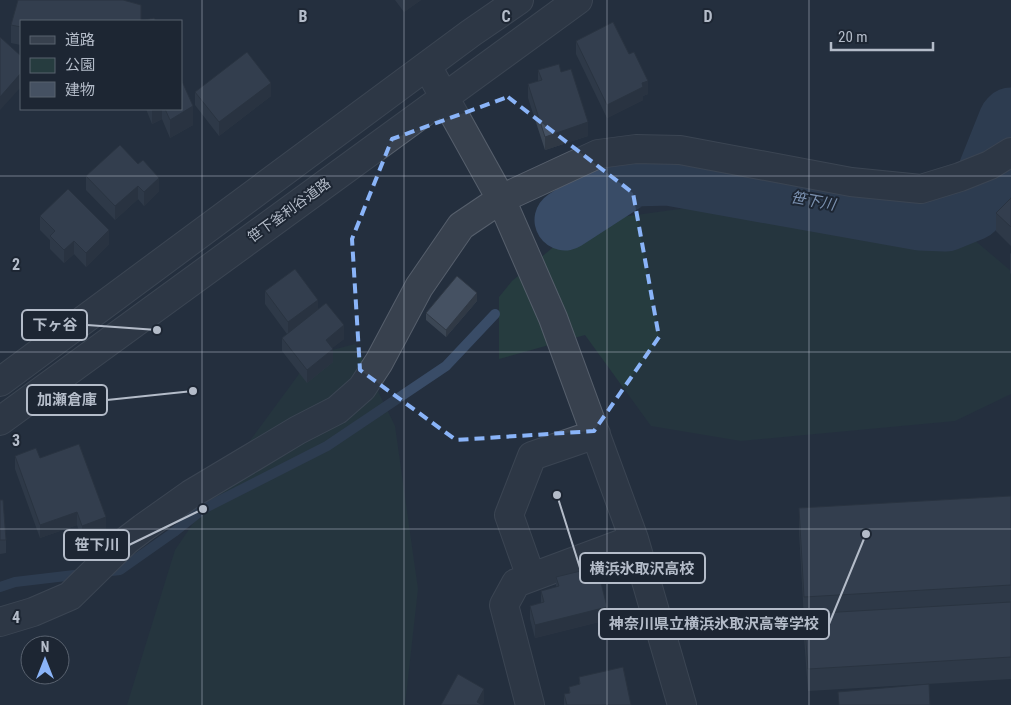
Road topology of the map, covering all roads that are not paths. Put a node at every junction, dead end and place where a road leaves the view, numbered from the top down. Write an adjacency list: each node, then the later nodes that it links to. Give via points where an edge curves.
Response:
1 (519, 0): 3 (street)
2 (578, 0): 4 (street, 笹下釜利谷道路)
3 (427, 66): 4 (street); 7 (street)
4 (446, 97): 6 (street); 8 (street, 笹下釜利谷道路)
5 (1011, 152): 6 (street, via 990,165 921,189 851,182 680,150 636,149 598,154)
6 (501, 199): 9 (street, via 553,318); 12 (street, via 461,226 419,287 362,388 337,410 199,490 126,541 70,596)
7 (0, 382)
8 (0, 421)
9 (596, 434): 10 (street); 11 (street, via 532,456 509,515)
10 (634, 539): 11 (street); 14 (street)
11 (531, 577): 13 (street, via 516,583 504,605)
12 (0, 622)
13 (530, 705)
14 (682, 705)

